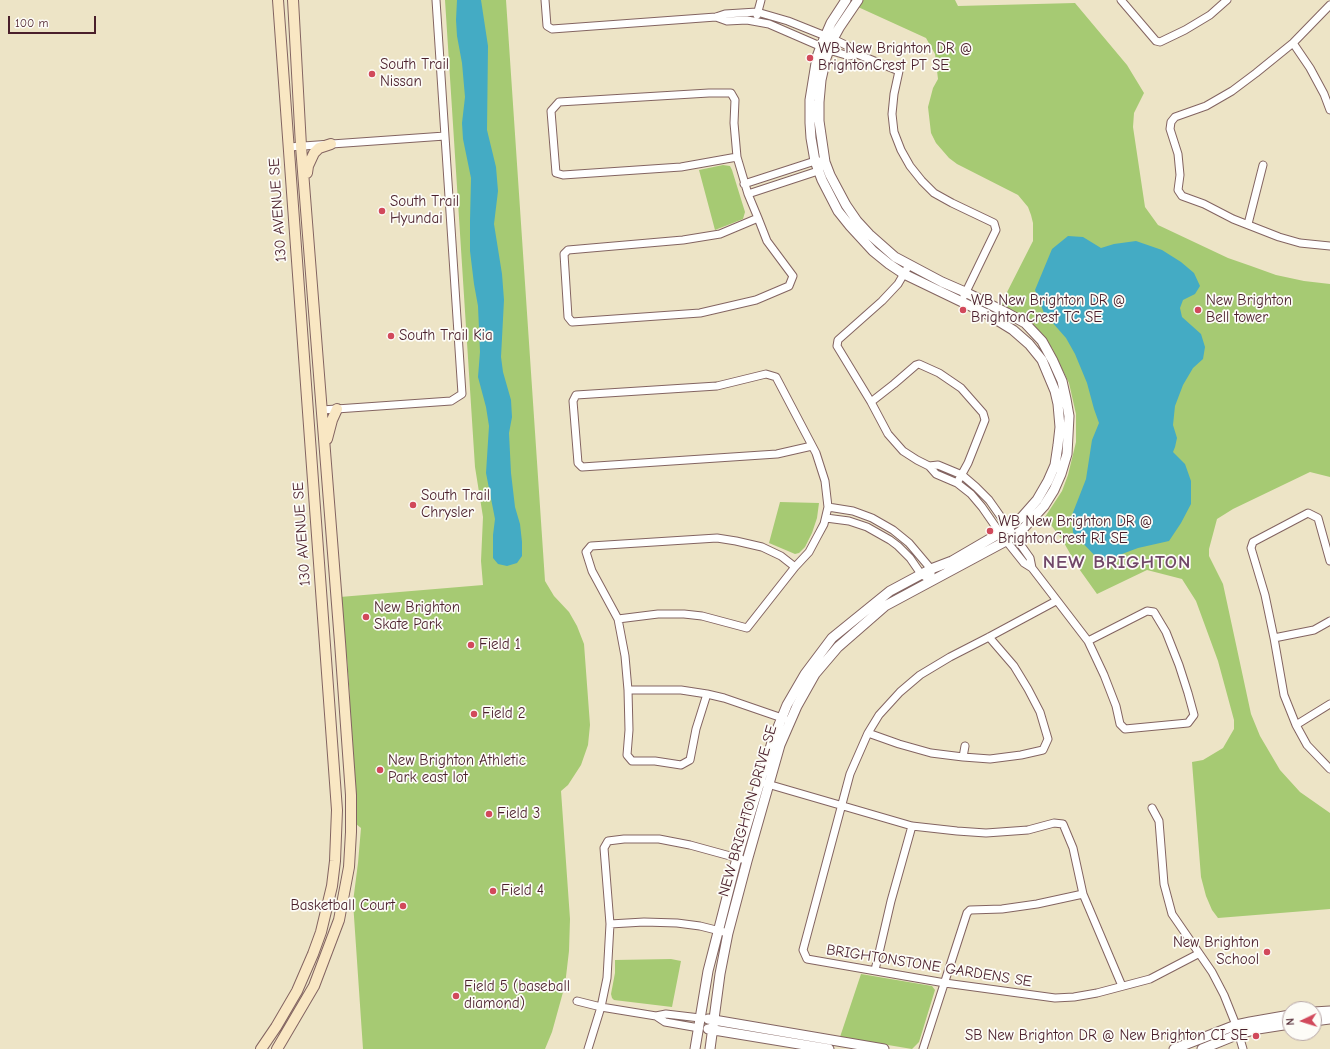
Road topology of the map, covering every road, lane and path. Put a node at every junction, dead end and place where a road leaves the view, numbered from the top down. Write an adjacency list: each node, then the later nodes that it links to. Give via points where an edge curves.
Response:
1 (278, 0): 22 (main road, 130 AVENUE SE)
2 (436, 0): 19 (street)
3 (545, 0): 12 (street, via 547,26 552,29)
4 (761, 0): 11 (street)
5 (846, 0): 14 (street, NEW BRIGHTON DRIVE SE, via 831,23)
6 (858, 0): 14 (street, NEW BRIGHTON DRIVE SE)
7 (1121, 0): 8 (street, via 1156,41 1160,42 1210,15)
8 (1227, 0)
9 (293, 1): 21 (main road, 130 AVENUE SE)
10 (1330, 5): 15 (street)
11 (757, 12): 12 (street); 13 (street); 14 (street, via 788,21)
12 (716, 17): 13 (street, via 727,21)
13 (755, 21): 16 (street)
14 (829, 38): 16 (street, NEW BRIGHTON DRIVE SE); 17 (street, via 852,48)
15 (1293, 43): 18 (street, via 1310,68); 32 (street, via 1232,91 1206,106 1174,117 1171,122 1170,129 1178,154 1178,190 1182,196)
16 (825, 48): 17 (street, via 849,56); 24 (street, NEW BRIGHTON DRIVE SE, via 817,57 810,100); 25 (street, NEW BRIGHTON DRIVE SE, via 819,102 821,137)
17 (856, 54): 35 (street, via 898,72 892,114 894,132 914,171 934,193 994,223 996,230)
18 (1330, 110)
19 (445, 136): 20 (street); 39 (street, via 462,394 451,401)
20 (331, 144): 21 (street); 29 (main road, via 319,148 310,159)
21 (301, 146): 22 (street); 29 (main road, 130 AVENUE SE)
22 (289, 147): 36 (main road, 130 AVENUE SE)
23 (737, 157): 23 (street, via 735,100 731,93 559,102 551,111 556,173 563,175 681,167); 28 (street)
24 (815, 161): 25 (street); 27 (street, NEW BRIGHTON DRIVE SE); 28 (street)
25 (826, 162): 27 (street); 34 (street, NEW BRIGHTON DRIVE SE, via 838,191 857,221)
26 (1263, 165): 32 (street)
27 (818, 171): 30 (street); 34 (street, NEW BRIGHTON DRIVE SE, via 838,211 850,226 889,264)
28 (744, 184): 30 (street)
29 (305, 193): 40 (main road, 130 AVENUE SE)
30 (748, 194): 31 (street)
31 (758, 218): 31 (street, via 767,241 793,276 789,286 756,300 700,313 572,322 568,317 564,254 568,250 683,240 720,234)
32 (1248, 224): 33 (street, via 1300,243)
33 (1330, 246)
34 (907, 269): 35 (street, NEW BRIGHTON DRIVE SE); 37 (street, NEW BRIGHTON DRIVE SE); 38 (street, via 898,284 882,301 838,340 837,346)
35 (965, 292): 37 (street); 51 (street, NEW BRIGHTON DRIVE SE, via 997,307 1024,324 1042,341 1062,381 1066,399 1068,447 1061,474 1044,506)
36 (300, 298): 40 (main road, via 313,396 316,406); 41 (main road, 130 AVENUE SE)
37 (961, 301): 49 (street, NEW BRIGHTON DRIVE SE, via 1013,330 1029,344 1042,360 1058,404 1060,427 1054,465 1048,481 1022,517)
38 (871, 402): 44 (street, via 888,434 903,451); 45 (street, via 919,364 939,373 961,388 983,413 985,420)
39 (337, 409): 40 (street); 43 (main road)
40 (322, 410): 41 (main road, via 316,419); 43 (main road, 130 AVENUE SE)
41 (310, 442): 71 (main road, 130 AVENUE SE)
42 (812, 446): 42 (street, via 776,377 766,374 717,386 576,395 573,401 578,463 582,467 777,454); 47 (street, via 825,481)
43 (325, 453): 80 (main road, 130 AVENUE SE, via 350,779)
44 (929, 466): 45 (street, via 938,465); 46 (street, via 936,474)
45 (962, 475): 46 (street); 49 (street, via 988,500)
46 (957, 483): 50 (street, via 971,494)
47 (828, 507): 48 (street); 56 (street, via 853,511 893,530 909,543)
48 (826, 518): 54 (street, via 809,552); 57 (street, via 861,525 890,540 910,558)
49 (1008, 528): 50 (street, NEW BRIGHTON DRIVE SE); 51 (street)
50 (1000, 533): 52 (street); 56 (street, NEW BRIGHTON DRIVE SE, via 952,561)
51 (1014, 536): 52 (street, NEW BRIGHTON DRIVE SE); 55 (street, via 1030,558)
52 (1006, 541): 55 (street, via 1024,564); 58 (street, NEW BRIGHTON DRIVE SE)
53 (1330, 561): 63 (street, via 1318,518 1308,513 1253,542 1250,548 1265,595)
54 (796, 567): 60 (street, via 747,628 684,614); 60 (street, via 762,547 717,538 591,546 586,552 592,571)
55 (1032, 568): 59 (street)
56 (931, 569): 57 (street, NEW BRIGHTON DRIVE SE); 58 (street)
57 (921, 574): 58 (street); 68 (street, NEW BRIGHTON DRIVE SE, via 890,591 832,638 805,674 787,705)
58 (931, 581): 68 (street, NEW BRIGHTON DRIVE SE, via 885,606 838,647 815,674)
59 (1056, 601): 62 (street); 64 (street)
60 (618, 619): 65 (street)
61 (1330, 621): 63 (street, via 1314,630)
62 (989, 638): 70 (street, via 920,675 879,715); 73 (street, via 1014,666 1028,689 1040,712 1048,739 1043,750 1022,755 990,759)
63 (1274, 638): 69 (street, via 1284,695)
64 (1088, 641): 64 (street, via 1116,706 1120,724 1125,729 1188,723 1194,715 1188,692 1168,639 1154,612 1147,611)
65 (628, 690): 66 (street, via 681,690); 66 (street, via 627,756 632,761 681,765 690,760)
66 (707, 694): 68 (street)
67 (1330, 704): 69 (street)
68 (785, 719): 75 (street, NEW BRIGHTON DRIVE SE, via 772,742); 76 (street, NEW BRIGHTON DRIVE SE)
69 (1296, 725): 74 (street, via 1307,745)
70 (868, 733): 73 (street, via 931,753); 77 (street, via 850,774)
71 (332, 740): 80 (main road, via 340,772 342,831 344,838); 83 (main road, 130 AVENUE SE, via 337,810)
72 (965, 746): 73 (street)
73 (963, 757)
74 (1330, 769)
75 (760, 782): 76 (street); 81 (street, NEW BRIGHTON DRIVE SE)
76 (770, 785): 77 (street); 82 (street, NEW BRIGHTON DRIVE SE)
77 (842, 805): 79 (street); 89 (street, BRIGHTONSTONE GARDENS SE, via 803,950 807,959)
78 (1152, 808): 88 (street, via 1159,821 1164,884 1172,914)
79 (912, 826): 84 (street, via 986,833 1028,830 1054,823 1063,824 1073,848); 89 (street)
80 (351, 843): 83 (main road, via 341,852); 104 (main road, 130 AVENUE SE, via 339,920 314,986)
81 (737, 858): 82 (street); 85 (street, via 690,844 659,839 608,841 604,848); 86 (street, NEW BRIGHTON DRIVE SE)
82 (747, 861): 87 (street, NEW BRIGHTON DRIVE SE)
83 (334, 867): 103 (main road, 130 AVENUE SE, via 327,910 313,954 297,991)
84 (1083, 894): 90 (street, via 1002,909 970,910); 91 (street)
85 (610, 924): 86 (street, via 677,923); 93 (street, via 607,978)
86 (718, 930): 87 (street); 96 (street, NEW BRIGHTON DRIVE SE)
87 (728, 933): 97 (street, NEW BRIGHTON DRIVE SE)
88 (1198, 954): 91 (street, BRIGHTONSTONE GARDENS SE, via 1150,978); 101 (street, via 1212,972)
89 (875, 970): 90 (street, BRIGHTONSTONE GARDENS SE)
90 (945, 983): 91 (street, BRIGHTONSTONE GARDENS SE, via 1055,998 1074,997); 110 (street)
91 (1122, 986)
92 (577, 1001): 93 (street)
93 (601, 1007): 94 (street); 105 (street)
94 (656, 1016): 96 (street, via 666,1014); 99 (street, via 665,1022)
95 (1282, 1016): 101 (street, via 1250,1022)
96 (700, 1018): 97 (street); 99 (street, NEW BRIGHTON DRIVE SE)
97 (714, 1020): 100 (street, NEW BRIGHTON DRIVE SE); 102 (street)
98 (1282, 1025): 101 (street)
99 (699, 1028): 100 (street); 106 (street, NEW BRIGHTON DRIVE SE)
100 (712, 1030): 107 (street, NEW BRIGHTON DRIVE SE); 108 (street)
101 (1238, 1030): 111 (street); 112 (street); 113 (street)
102 (844, 1046): 109 (street)
103 (261, 1049)
104 (277, 1049)
105 (588, 1049)
106 (695, 1049)
107 (710, 1049)
108 (829, 1049)
109 (884, 1049)
110 (923, 1049)
111 (1174, 1049)
112 (1202, 1049)
113 (1243, 1049)

